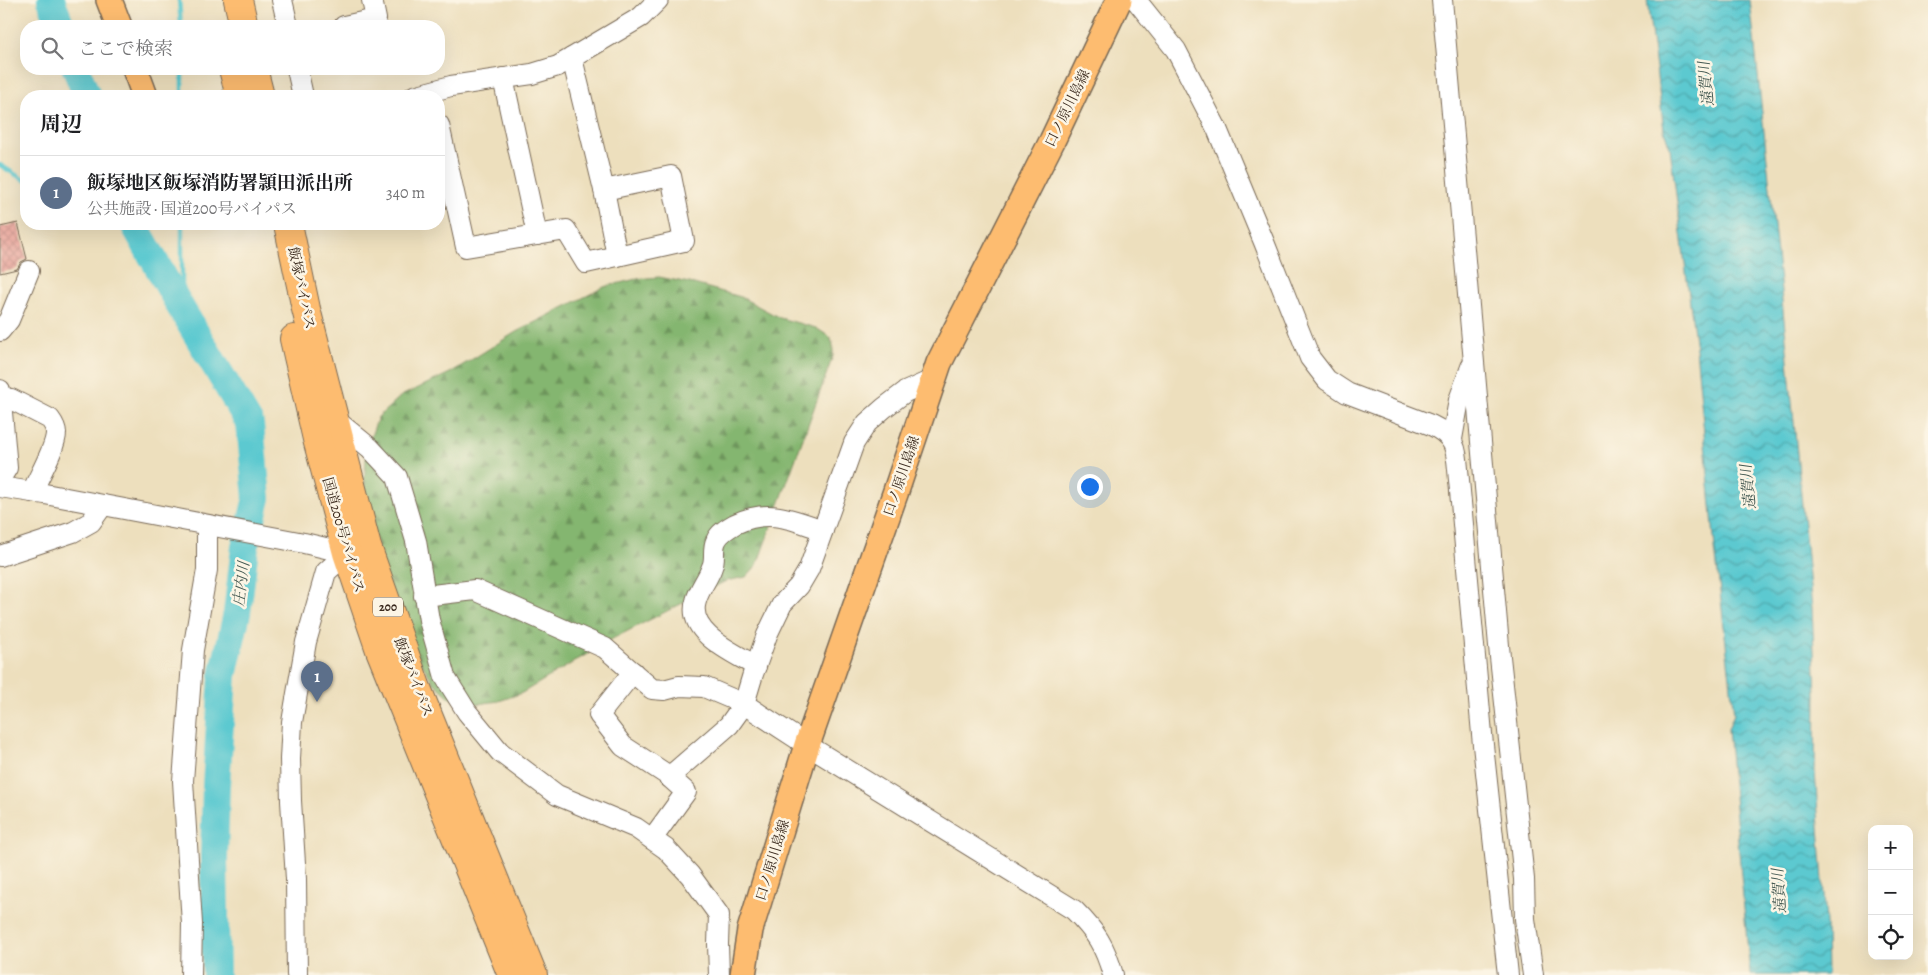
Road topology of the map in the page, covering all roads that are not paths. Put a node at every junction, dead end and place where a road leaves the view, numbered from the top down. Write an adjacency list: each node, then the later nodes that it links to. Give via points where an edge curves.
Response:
1 (109, 0): 10 (main road)
2 (218, 0): 11 (highway)
3 (238, 0): 12 (highway)
4 (282, 0): 13 (street)
5 (372, 0): 14 (street, via 376,19)
6 (658, 0): 15 (street, via 641,17)
7 (1119, 0): 35 (main road, 口ノ原川島線)
8 (1136, 0): 38 (street, via 1176,50 1217,129 1310,358 1327,380 1347,393 1431,425)
9 (1442, 0): 34 (street)
10 (117, 20)
11 (223, 20)
12 (243, 20)
13 (287, 20)
14 (371, 20)
15 (572, 58): 20 (street, via 532,74); 27 (street)
16 (137, 75): 21 (main road)
17 (235, 75): 22 (highway)
18 (255, 75): 23 (highway)
19 (298, 75): 24 (street)
20 (503, 78): 25 (street); 30 (street)
21 (143, 90)
22 (238, 90)
23 (258, 90)
24 (302, 90)
25 (440, 90)
26 (445, 152): 30 (street, via 466,247)
27 (604, 190): 31 (street); 31 (street, via 672,176 684,241)
28 (269, 230): 45 (highway, 国道200号バイパス / 200, via 316,439)
29 (289, 230): 37 (highway, 飯塚バイパス / 200)
30 (537, 235): 31 (street, via 566,230 586,263)
31 (617, 256)
32 (29, 271): 33 (street, via 9,320)
33 (0, 331)
34 (1474, 360): 38 (street, via 1458,400); 62 (street, via 1500,657 1524,879 1525,919)
35 (934, 378): 44 (street, via 905,392 867,423 854,443); 51 (main road, 口ノ原川島線)
36 (0, 394): 39 (street, via 7,468); 41 (street, via 50,419 54,425 53,445)
37 (332, 417): 45 (highway, 飯塚バイパス / 200); 47 (street, via 370,448 397,477 416,540)
38 (1452, 439): 61 (street, via 1458,464)
39 (0, 479)
40 (0, 487): 41 (street)
41 (32, 492): 42 (street)
42 (103, 505): 43 (street); 46 (street, via 91,522 74,532)
43 (210, 525): 45 (street); 54 (street, via 207,570 193,650 183,781 192,924)
44 (823, 530): 48 (street, via 809,569 782,604); 48 (street, via 783,516 769,515 741,521 726,529 715,541 715,561 697,597 695,617 709,637)
45 (357, 550): 55 (street, via 326,572 306,642 292,722); 56 (highway, 国道200号バイパス / 200, via 380,650); 57 (highway, 飯塚バイパス / 200)
46 (0, 556)
47 (424, 596): 49 (street, via 475,590 605,648); 53 (street, via 446,677 467,712 500,752 557,795 636,828)
48 (756, 666): 50 (street)
49 (633, 672): 50 (street, via 652,690 704,687); 52 (street, via 599,715 623,746)
50 (744, 704): 51 (street); 52 (street, via 729,725)
51 (807, 745): 59 (main road, 口ノ原川島線, via 750,930); 60 (street, via 1074,910 1093,929)
52 (669, 777): 53 (street, via 686,792)
53 (652, 839): 58 (street, via 684,869 719,914)
54 (191, 975)
55 (297, 975)
56 (512, 975)
57 (533, 975)
58 (718, 975)
59 (743, 975)
60 (1113, 975)
61 (1508, 975)
62 (1533, 975)

